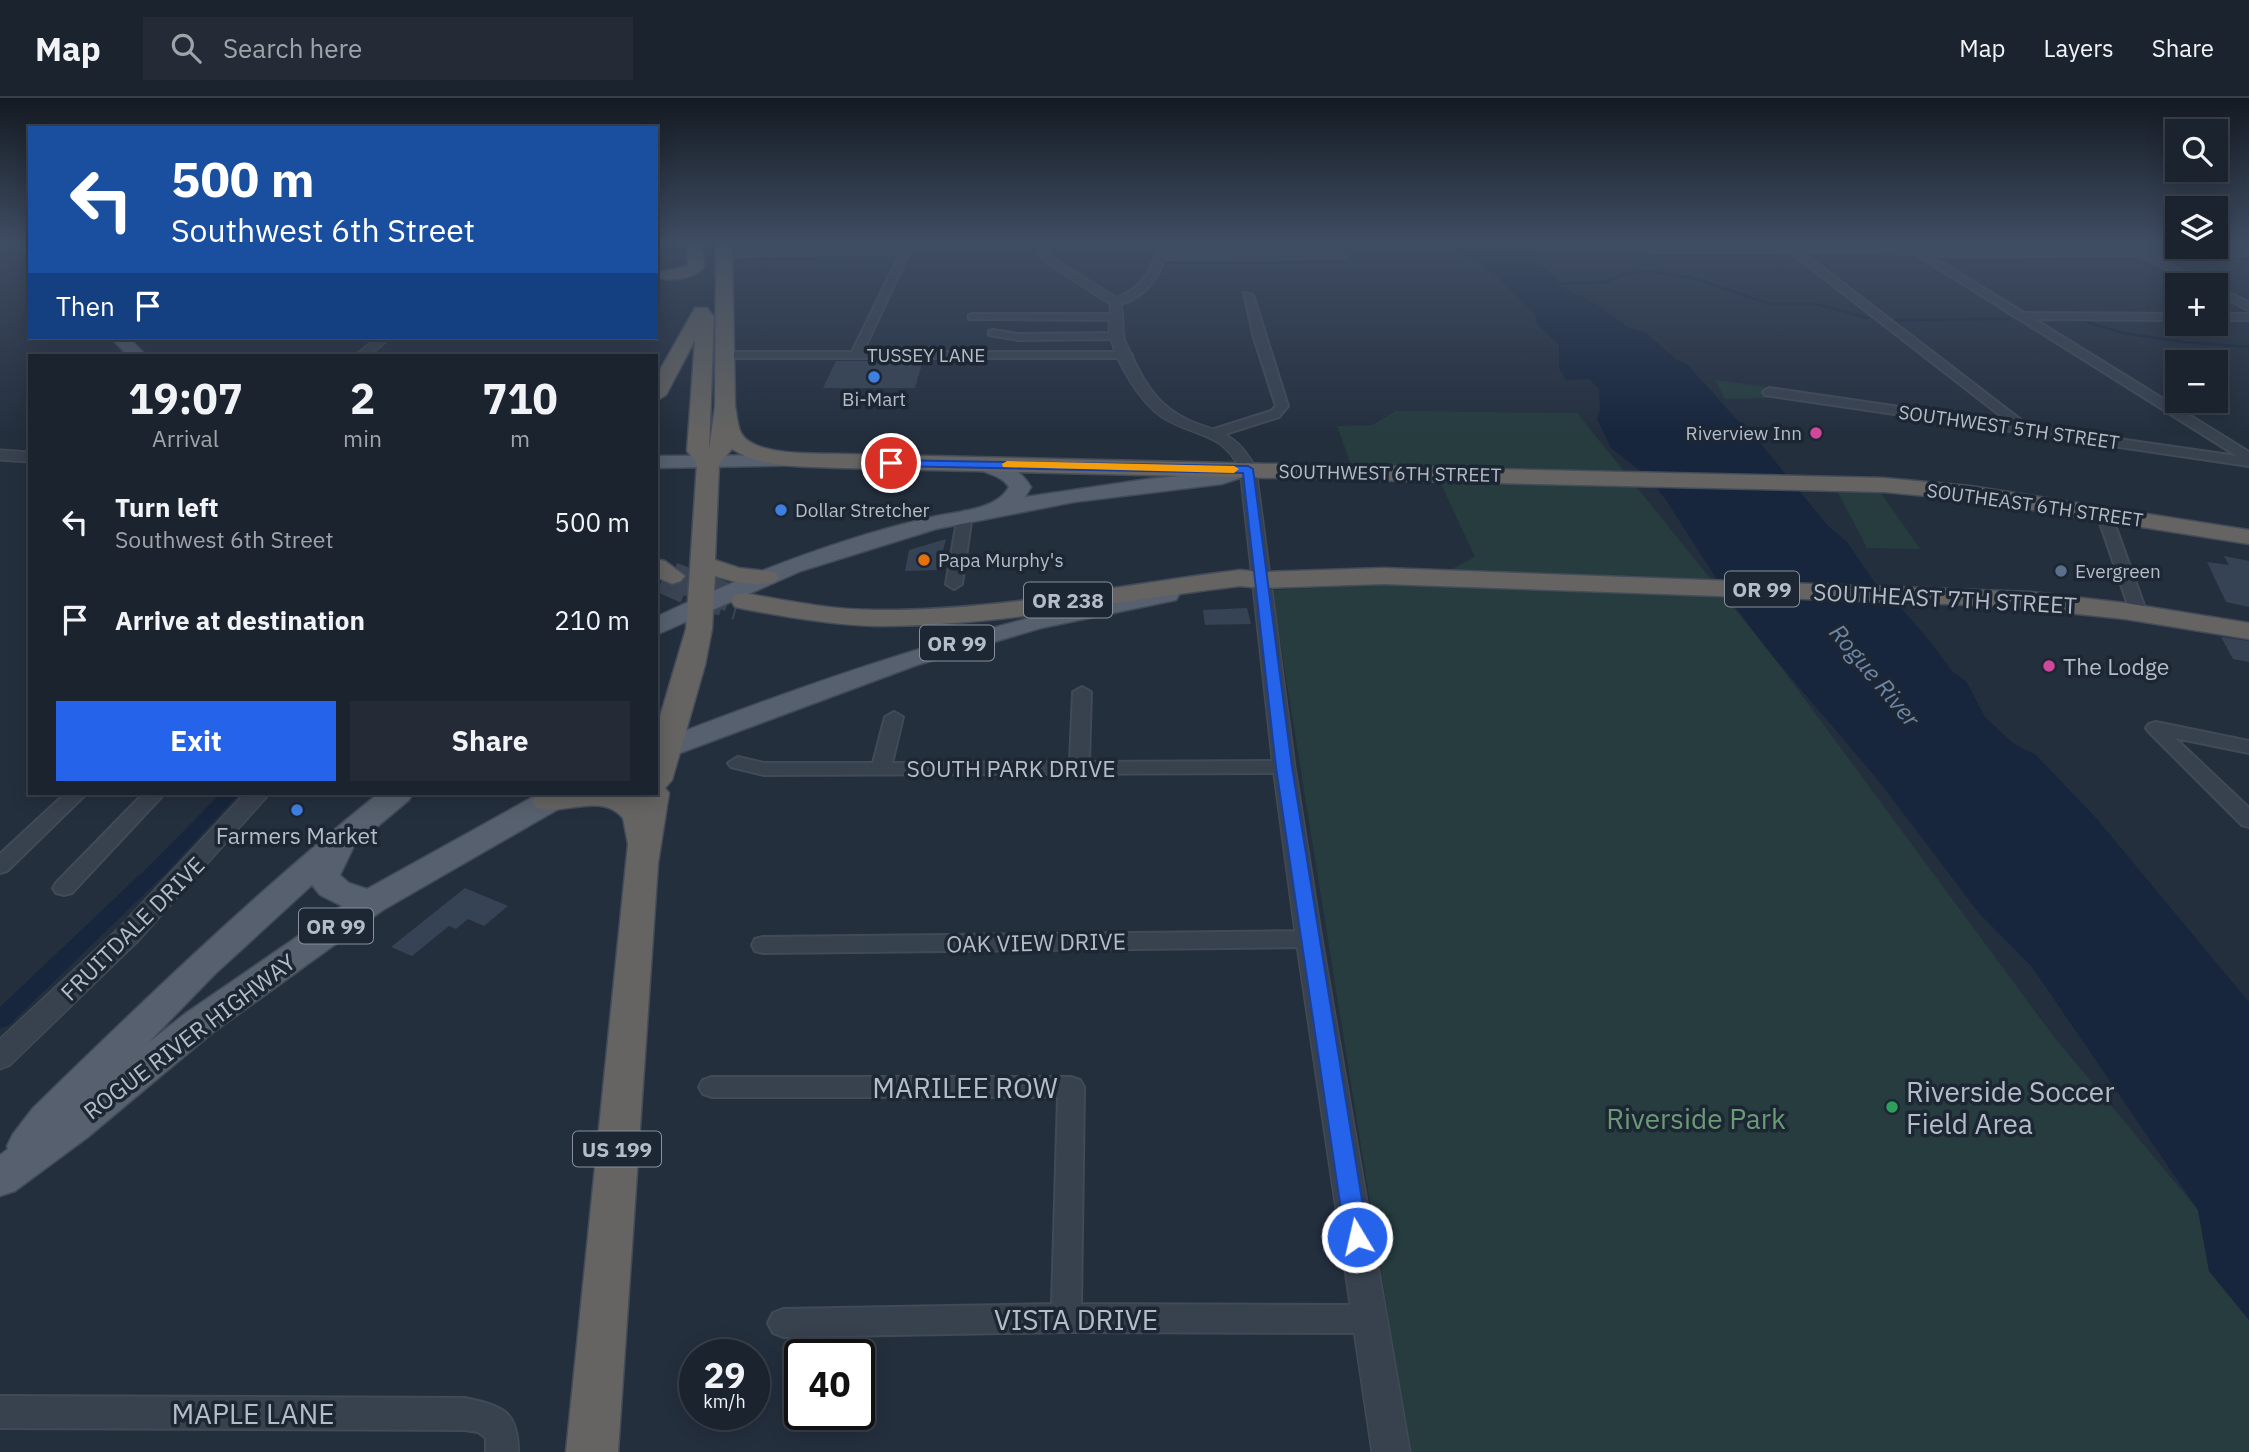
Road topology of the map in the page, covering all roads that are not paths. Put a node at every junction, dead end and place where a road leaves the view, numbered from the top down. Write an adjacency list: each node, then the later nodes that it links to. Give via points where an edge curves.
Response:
1 (703, 307): 24 (highway)
2 (706, 307): 32 (highway, via 698,451)
3 (725, 307): 21 (highway)
4 (879, 307): 22 (street)
5 (1116, 307): 11 (street)
6 (1251, 307): 28 (street, via 1282,405 1275,414)
7 (1867, 307): 27 (street)
8 (2007, 307): 9 (street)
9 (2021, 316): 12 (street); 31 (street)
10 (973, 317): 11 (street)
11 (1117, 317): 16 (street)
12 (2165, 317)
13 (2228, 317): 14 (street)
14 (2249, 317)
15 (993, 333): 16 (street)
16 (1117, 336): 23 (street)
17 (121, 340): 19 (main road)
18 (381, 340): 20 (street)
19 (136, 354)
20 (363, 354)
21 (726, 355): 22 (street, TUSSEY LANE); 26 (highway)
22 (856, 355): 23 (street, TUSSEY LANE)
23 (1126, 355): 28 (street, via 1156,405 1177,419)
24 (658, 391)
25 (1769, 392): 27 (street, SOUTHWEST 5TH STREET)
26 (725, 406): 32 (highway, via 721,451); 33 (highway, via 732,438 743,447 762,455)
27 (2026, 430): 31 (street, SOUTHWEST 5TH STREET)
28 (1216, 433): 36 (street, via 1240,451)
29 (0, 455): 30 (street)
30 (28, 457)
31 (2249, 460)
32 (708, 461): 33 (main road, SOUTHWEST 6TH STREET); 34 (main road, SOUTHWEST 6TH STREET); 42 (highway)
33 (842, 461): 35 (highway, SOUTHWEST 6TH STREET)
34 (658, 462)
35 (984, 464): 36 (highway, SOUTHWEST 6TH STREET); 38 (main road, via 1006,471 1020,487)
36 (1248, 469): 37 (highway, SOUTHWEST 6TH STREET); 38 (main road, via 1222,478 1118,487); 44 (street)
37 (1820, 482): 39 (highway, SOUTHEAST 6TH STREET, via 1970,493)
38 (1001, 506): 40 (main road)
39 (2104, 514): 41 (highway, SOUTHEAST 6TH STREET); 48 (street)
40 (965, 515): 43 (main road, via 849,547); 45 (street)
41 (2249, 537)
42 (704, 565): 43 (highway); 47 (highway)
43 (766, 578): 47 (main road)
44 (1261, 580): 46 (highway, OR 238, via 1240,578 1008,608 874,618); 48 (highway, SOUTHEAST 7TH STREET / OR 99, via 1383,576 1576,582 2064,602); 54 (main road, OR 99, via 1096,607 974,637 793,697); 57 (street)
45 (954, 584)
46 (741, 604)
47 (702, 605): 49 (main road); 54 (highway, via 691,665)
48 (2138, 611): 50 (highway, SOUTHEAST 7TH STREET / OR 99)
49 (658, 626)
50 (2249, 631)
51 (1082, 692): 56 (street)
52 (894, 717): 59 (street)
53 (2249, 747): 66 (street, via 2155,728)
54 (661, 751): 58 (highway)
55 (738, 763): 59 (street, SOUTH PARK DRIVE, via 764,769)
56 (1079, 767): 57 (street, SOUTH PARK DRIVE); 59 (street, SOUTH PARK DRIVE)
57 (1284, 767): 72 (street)
58 (658, 768)
59 (881, 769)
60 (75, 795): 69 (street)
61 (153, 795): 70 (street)
62 (256, 795): 75 (street, FRUITDALE DRIVE, via 128,935)
63 (396, 795): 67 (main road, OR 99)
64 (653, 795): 68 (highway, US 199)
65 (556, 797): 68 (highway, via 614,798 638,816); 71 (main road, ROGUE RIVER HIGHWAY / OR 99)
66 (2249, 820)
67 (342, 839): 71 (main road, via 323,876 328,886); 74 (main road, OR 99)
68 (644, 846): 84 (highway, US 199)
69 (0, 866)
70 (64, 888)
71 (371, 902): 76 (main road, ROGUE RIVER HIGHWAY / OR 99, via 260,978)
72 (1309, 939): 73 (street, OAK VIEW DRIVE); 80 (street)
73 (762, 945)
74 (142, 1026): 76 (main road, via 127,1066); 78 (main road, OR 99, via 47,1120)
75 (0, 1057)
76 (138, 1073): 78 (main road, ROGUE RIVER HIGHWAY / OR 99)
77 (712, 1087): 79 (street, MARILEE ROW, via 1071,1087)
78 (2, 1176)
79 (1066, 1318): 80 (street, VISTA DRIVE); 81 (street, VISTA DRIVE)
80 (1370, 1318): 85 (street)
81 (783, 1323)
82 (0, 1412): 83 (street, MAPLE LANE, via 465,1414 485,1418)
83 (502, 1441)
84 (592, 1452)
85 (1391, 1452)

